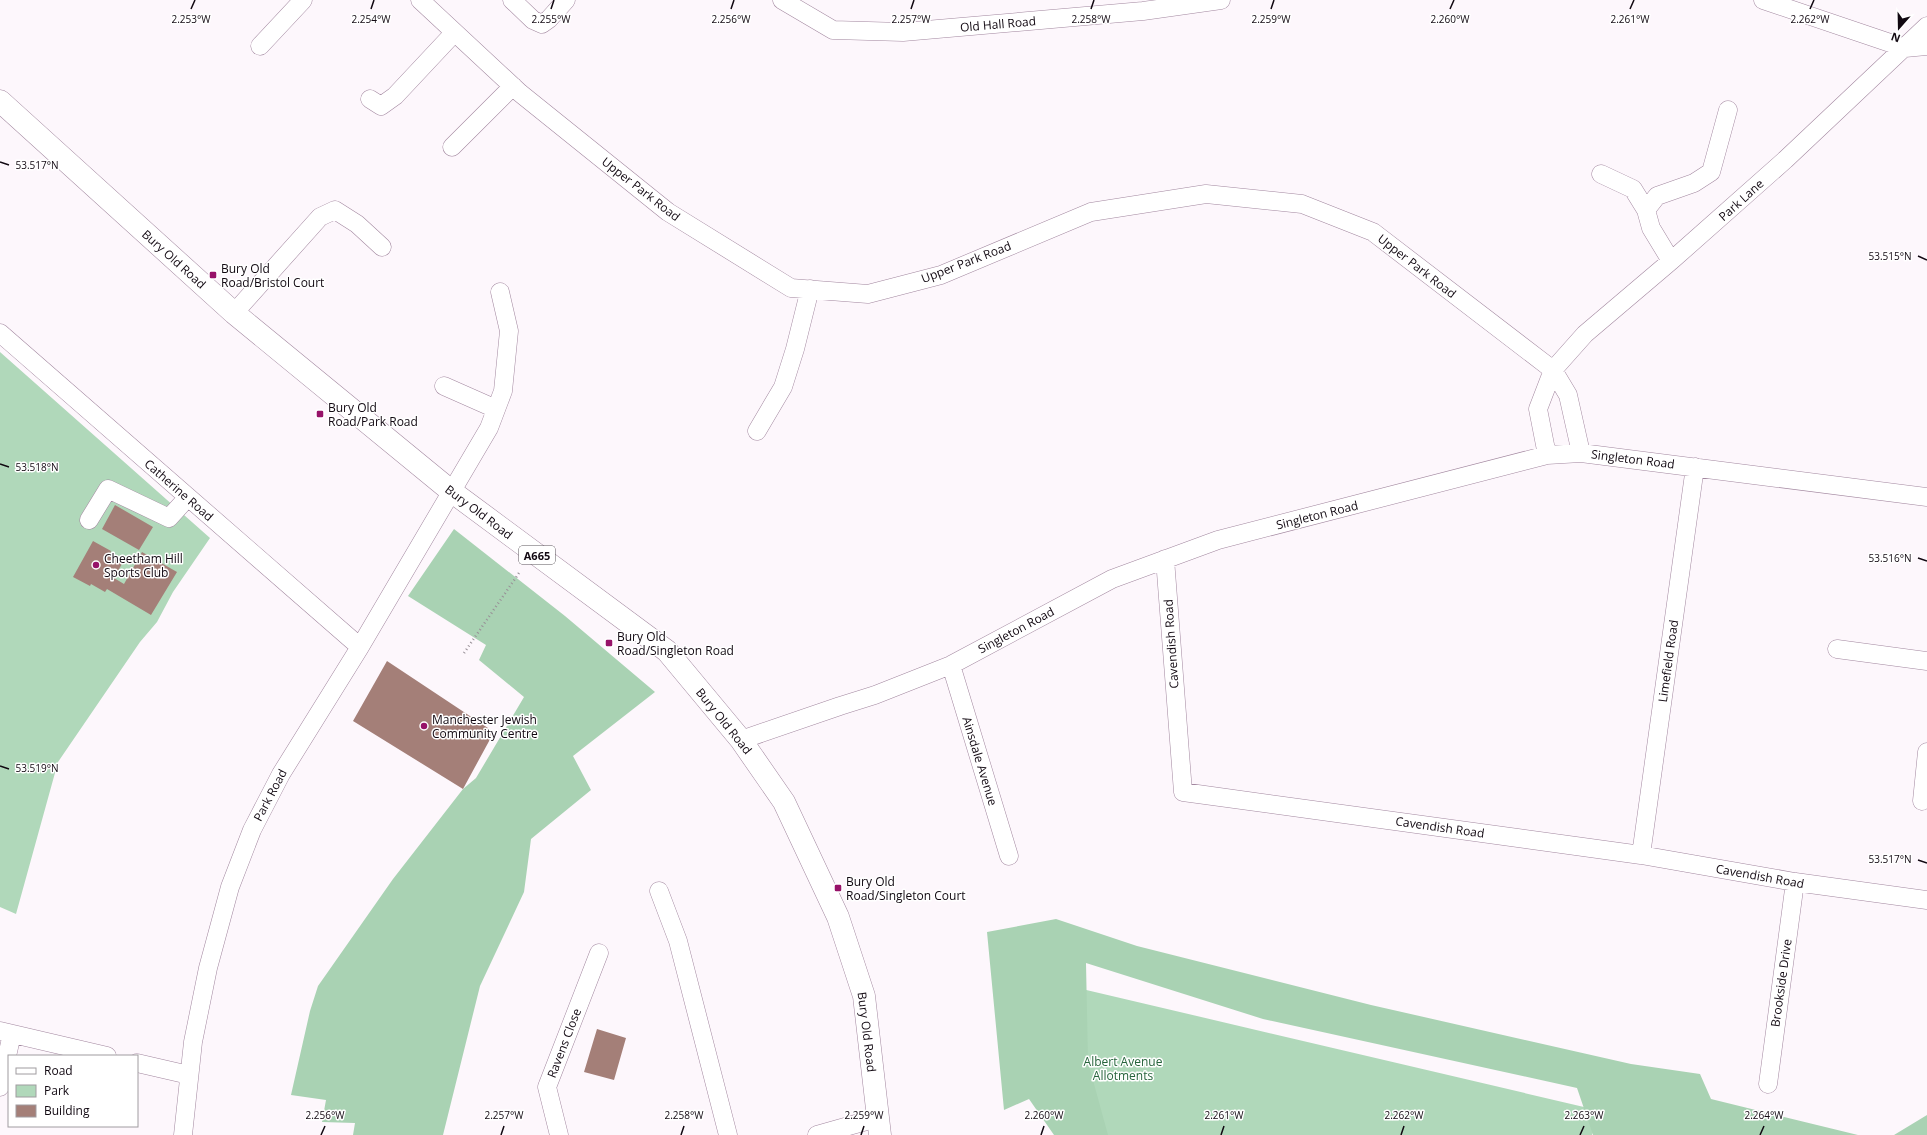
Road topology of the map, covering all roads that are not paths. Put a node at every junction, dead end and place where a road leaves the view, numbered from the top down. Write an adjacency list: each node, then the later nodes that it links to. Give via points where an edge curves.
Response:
1 (303, 0): 10 (street)
2 (420, 0): 9 (street, Upper Park Road)
3 (512, 0): 4 (street, via 533,20 542,24)
4 (566, 0)
5 (782, 0): 6 (street, Old Hall Road, via 833,30 903,32 1142,11)
6 (1221, 0)
7 (1763, 0): 12 (street)
8 (1927, 26): 12 (street, Park Lane)
9 (454, 33): 13 (street, Upper Park Road); 14 (street, via 395,96 381,106)
10 (260, 46)
11 (1927, 46): 12 (street)
12 (1905, 48): 21 (street, Park Lane, via 1785,160)
13 (513, 86): 17 (street); 22 (street, Upper Park Road, via 668,212 791,288)
14 (370, 99)
15 (0, 101): 24 (main road, Bury Old Road / A665)
16 (1728, 110): 19 (street, via 1711,172 1694,183 1657,196)
17 (452, 148)
18 (1601, 174): 19 (street, via 1633,189)
19 (1646, 210): 21 (street, via 1651,228)
20 (382, 247): 24 (street, via 357,224 335,210 320,217)
21 (1671, 261): 26 (street, Park Lane, via 1585,334)
22 (810, 289): 26 (street, Upper Park Road, via 868,294 934,277 1091,212 1206,194 1302,204 1373,232); 29 (street, via 783,387)
23 (500, 292): 28 (street, Park Road, via 509,331 503,390)
24 (234, 313): 33 (main road, Bury Old Road / A665)
25 (0, 333): 34 (street, Catherine Road)
26 (1553, 370): 30 (street, Upper Park Road, via 1568,395); 31 (street, via 1538,409)
27 (444, 386): 28 (street)
28 (496, 409): 33 (street, Park Road, via 489,428)
29 (757, 432)
30 (1582, 453): 31 (street, Singleton Road); 32 (street, Singleton Road)
31 (1547, 455): 37 (street, Singleton Road, via 1218,540)
32 (1695, 467): 35 (street, Singleton Road); 45 (street, Limefield Road)
33 (451, 491): 38 (street, Park Road); 42 (main road, Bury Old Road / A665, via 667,651)
34 (188, 497): 36 (street, via 169,518 108,488); 38 (street, Catherine Road)
35 (1927, 497)
36 (89, 520)
37 (1165, 559): 41 (street, Singleton Road, via 1112,579); 45 (street, Cavendish Road, via 1183,792)
38 (360, 646): 54 (street, Park Road, via 281,774 252,830 230,886 208,968)
39 (1837, 649): 40 (street)
40 (1927, 661)
41 (951, 665): 42 (street, Singleton Road, via 875,695); 46 (street, Ainsdale Avenue)
42 (741, 740): 57 (main road, Bury Old Road / A665, via 784,802 838,917 864,996)
43 (1927, 752): 44 (street)
44 (1922, 801)
45 (1641, 855): 47 (street, Cavendish Road)
46 (1009, 856)
47 (1795, 882): 49 (street, Cavendish Road); 55 (street, Brookside Drive)
48 (659, 891): 60 (street, via 678,941)
49 (1927, 900)
50 (599, 953): 59 (street, Ravens Close, via 547,1087)
51 (6, 1032): 52 (street); 56 (street)
52 (103, 1055)
53 (138, 1063): 54 (street)
54 (189, 1075): 58 (street, Park Road)
55 (1768, 1084)
56 (0, 1087)
57 (878, 1126): 61 (street)
58 (184, 1135)
59 (559, 1135)
60 (728, 1135)
61 (817, 1135)

